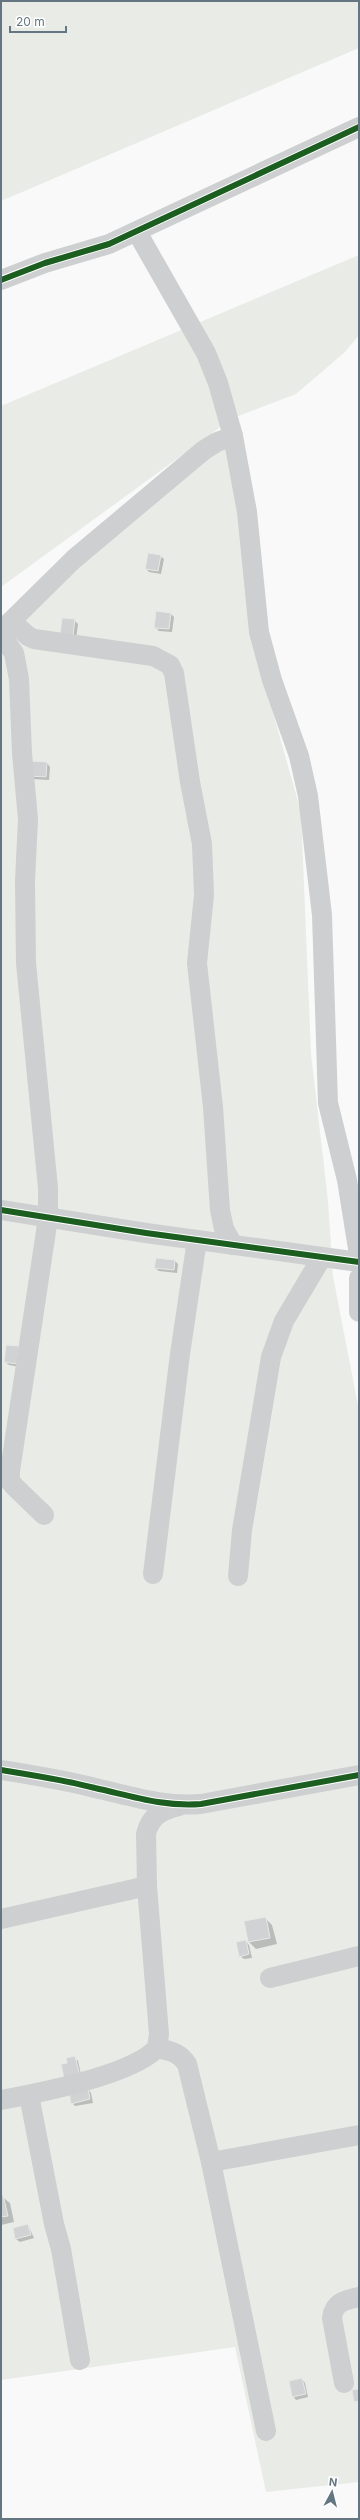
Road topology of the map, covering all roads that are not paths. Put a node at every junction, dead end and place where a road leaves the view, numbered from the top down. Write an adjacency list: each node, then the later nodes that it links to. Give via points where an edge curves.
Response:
1 (359, 128): 2 (street)
2 (137, 232): 3 (street); 4 (street, via 206,353 218,383)
3 (1, 280)
4 (233, 436): 5 (street, via 204,450 74,559); 10 (street, via 247,512 259,632 272,680 299,756 308,796 322,915 328,1103 347,1180)
5 (6, 634): 7 (street, via 19,672 28,819 25,881 26,963 31,1030 47,1157); 9 (street, via 153,656 170,665 174,673 202,844 204,895 197,963 212,1092 220,1210 224,1229)
6 (1, 1210): 7 (street)
7 (48, 1218): 8 (street); 15 (street, via 10,1471 10,1481)
8 (197, 1240): 9 (street); 16 (street)
9 (233, 1245): 11 (street)
10 (359, 1255)
11 (322, 1257): 12 (street); 17 (street, via 284,1321 271,1357 242,1530)
12 (359, 1262)
13 (359, 1278): 14 (street)
14 (359, 1312)
15 (44, 1515)
16 (153, 1574)
17 (238, 1576)
18 (1, 1770): 20 (street, via 159,1804)
19 (359, 1775): 20 (street)
20 (179, 1806): 21 (street, via 160,1812 147,1826)
21 (147, 1886): 22 (street); 25 (street, via 158,2017)
22 (1, 1919)
23 (359, 1956): 24 (street)
24 (270, 1978)
25 (157, 2048): 26 (street, via 138,2064); 29 (street, via 175,2052 182,2056 186,2064)
26 (29, 2095): 27 (street); 31 (street, via 61,2249)
27 (1, 2100)
28 (359, 2134): 29 (street)
29 (211, 2162): 33 (street)
30 (359, 2297): 32 (street, via 337,2304 333,2311 332,2318)
31 (80, 2360)
32 (344, 2383)
33 (266, 2431)

